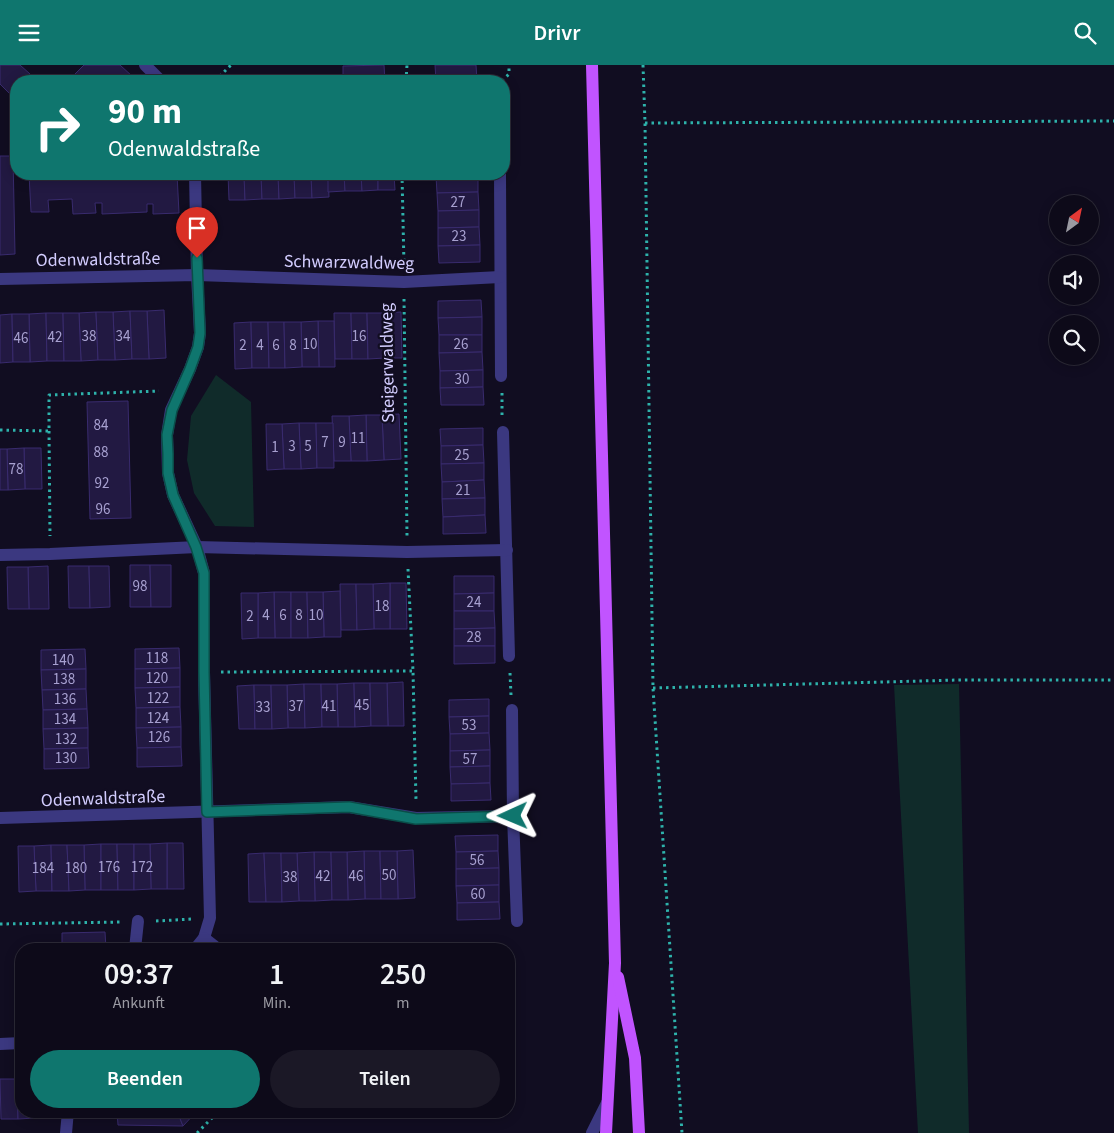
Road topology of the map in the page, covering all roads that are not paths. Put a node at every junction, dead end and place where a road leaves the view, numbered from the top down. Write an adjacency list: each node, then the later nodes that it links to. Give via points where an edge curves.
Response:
1 (145, 65): 3 (street)
2 (592, 65): 25 (main road)
3 (155, 75)
4 (195, 180): 6 (street)
5 (500, 180): 7 (street)
6 (197, 275): 7 (street, Schwarzwaldweg, via 404,282); 8 (street, Odenwaldstraße); 11 (street, via 198,347 172,410 167,435 168,473 173,495)
7 (500, 277): 9 (street)
8 (0, 279)
9 (501, 376)
10 (503, 432): 12 (street)
11 (196, 547): 12 (street, via 407,552); 13 (street); 16 (street, via 204,573)
12 (507, 550): 14 (street)
13 (0, 555)
14 (509, 656)
15 (512, 710): 17 (street)
16 (207, 812): 17 (street, via 349,807 416,819); 18 (street, Odenwaldstraße); 21 (street, via 210,918)
17 (513, 816): 20 (street)
18 (0, 819)
19 (138, 921): 22 (street)
20 (517, 921)
21 (204, 938): 23 (street); 24 (street)
22 (136, 943)
23 (200, 943)
24 (210, 943)
25 (615, 963): 28 (main road); 33 (main road, via 635,1058)
26 (15, 1043): 27 (street)
27 (0, 1044)
28 (607, 1103): 31 (street); 32 (main road)
29 (67, 1118): 30 (street)
30 (66, 1133)
31 (592, 1133)
32 (606, 1133)
33 (639, 1133)

